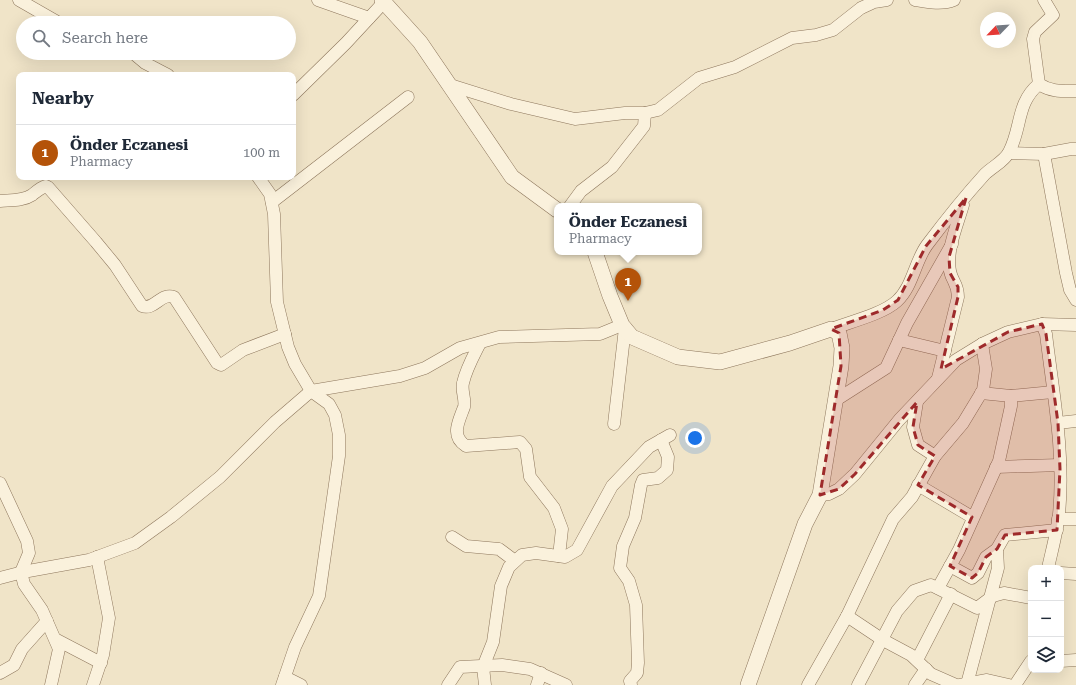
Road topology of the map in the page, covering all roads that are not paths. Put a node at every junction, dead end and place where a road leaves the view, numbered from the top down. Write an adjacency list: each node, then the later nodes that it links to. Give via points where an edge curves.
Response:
1 (19, 0): 8 (street)
2 (318, 0): 9 (street)
3 (887, 0): 17 (street, via 861,8 833,30 792,38 735,67 699,78 658,110)
4 (915, 0): 5 (street)
5 (954, 0)
6 (1044, 0): 12 (street, via 1053,15 1035,32 1033,39)
7 (383, 1): 9 (street); 13 (street, via 420,42)
8 (47, 16)
9 (369, 18): 15 (street)
10 (141, 60): 11 (street)
11 (162, 72)
12 (1039, 84): 14 (street, via 1056,91); 19 (street, via 1032,90 1022,107)
13 (450, 85): 17 (street, via 511,104 575,119 618,113); 26 (street, via 512,177)
14 (1076, 91)
15 (296, 92)
16 (408, 97): 24 (street)
17 (645, 113): 25 (street, via 644,126 612,167 581,191)
18 (1076, 150): 20 (street)
19 (1009, 153): 20 (street); 22 (street, via 986,174)
20 (1044, 154): 29 (street, via 1059,240)
21 (260, 180): 24 (street, via 270,194)
22 (966, 198): 27 (street); 33 (street, via 926,246 898,300 883,310)
23 (0, 201): 34 (street, via 23,199 41,188 48,187 115,266 142,306 151,306 164,296 174,297 217,363 221,365 243,350)
24 (272, 202): 34 (street, via 277,302)
25 (572, 203)
26 (554, 208)
27 (952, 244): 35 (street); 38 (street, via 950,273 958,287 958,297)
28 (596, 255): 32 (street)
29 (1074, 293)
30 (1042, 324): 31 (street); 37 (street, via 1008,332); 41 (street, via 1046,334)
31 (1076, 325)
32 (623, 326): 33 (street, via 632,337 678,357 720,362 790,343); 36 (street, via 600,334 499,337); 48 (street)
33 (831, 328): 44 (street, via 839,333 842,348)
34 (285, 334): 40 (street, via 295,364)
35 (899, 340): 38 (street); 44 (street, via 886,368)
36 (480, 342): 40 (street, via 460,348 425,368 400,376); 60 (street, via 462,384 464,406 456,433 460,442 466,446 520,442 526,449 530,477 554,508 562,529)
37 (982, 344): 39 (street, via 956,360); 42 (street, via 986,369)
38 (945, 352): 39 (street)
39 (938, 380): 45 (street)
40 (311, 390): 61 (street, via 220,477 171,517 135,543); 86 (street, via 328,404 335,415 339,435 339,456 319,596 295,647)
41 (1053, 392): 43 (street); 47 (street)
42 (981, 393): 43 (street); 49 (street, via 963,423)
43 (1010, 396): 51 (street, via 1011,406)
44 (836, 400): 54 (street)
45 (917, 402): 49 (street, via 913,427 918,445); 54 (street, via 878,444 855,474 839,489)
46 (1076, 422): 47 (street)
47 (1058, 423): 50 (street)
48 (614, 424)
49 (935, 456): 53 (street)
50 (1060, 465): 51 (street); 57 (street)
51 (996, 467): 55 (street)
52 (0, 484): 65 (street, via 27,541 29,553)
53 (918, 485): 55 (street); 73 (street, via 882,539)
54 (820, 495): 96 (street, via 805,524)
55 (972, 517): 64 (street)
56 (1076, 519): 57 (street)
57 (1058, 524): 59 (street, via 1005,535); 63 (street)
58 (452, 537): 62 (street, via 466,546 499,549)
59 (997, 549): 64 (street, via 986,557 978,573 972,578); 72 (street, via 998,568)
60 (559, 556): 62 (street, via 536,553 522,555); 95 (street, via 565,557 577,550 612,486 649,447 666,437 667,470 658,478 644,480 641,485 636,518 623,546 620,568 629,581 636,605 638,663 637,673 630,681)
61 (97, 557): 65 (street); 80 (street, via 109,618)
62 (515, 561): 81 (street, via 509,567 500,586 493,642)
63 (1049, 565)
64 (950, 566): 69 (street)
65 (21, 572): 68 (street); 74 (street, via 24,584)
66 (1064, 573): 67 (street)
67 (1076, 574)
68 (0, 578)
69 (938, 588): 70 (street); 76 (street, via 931,585 914,591 897,611)
70 (951, 594): 72 (street, via 977,608); 77 (street)
71 (1028, 597): 72 (street, via 1004,593)
72 (990, 598): 87 (street)
73 (847, 616): 76 (street); 97 (street)
74 (47, 621): 75 (street); 84 (street, via 22,649 14,665)
75 (57, 640): 80 (street); 88 (street, via 59,648)
76 (883, 640): 77 (street); 98 (street)
77 (917, 660): 83 (street)
78 (1076, 660): 79 (street)
79 (1064, 661)
80 (101, 663): 89 (street)
81 (483, 666): 85 (street, via 530,669); 91 (street, via 460,667); 92 (street)
82 (1028, 666): 101 (street)
83 (926, 669): 87 (street, via 931,674); 99 (street)
84 (0, 673)
85 (541, 673): 93 (street); 94 (street)
86 (283, 681): 90 (street)
87 (965, 684): 100 (street, via 987,680)
88 (51, 685)
89 (93, 685)
90 (301, 685)
91 (448, 685)
92 (485, 685)
93 (537, 685)
94 (566, 685)
95 (631, 685)
96 (748, 685)
97 (808, 685)
98 (858, 685)
99 (915, 685)
100 (1009, 685)
101 (1015, 685)

